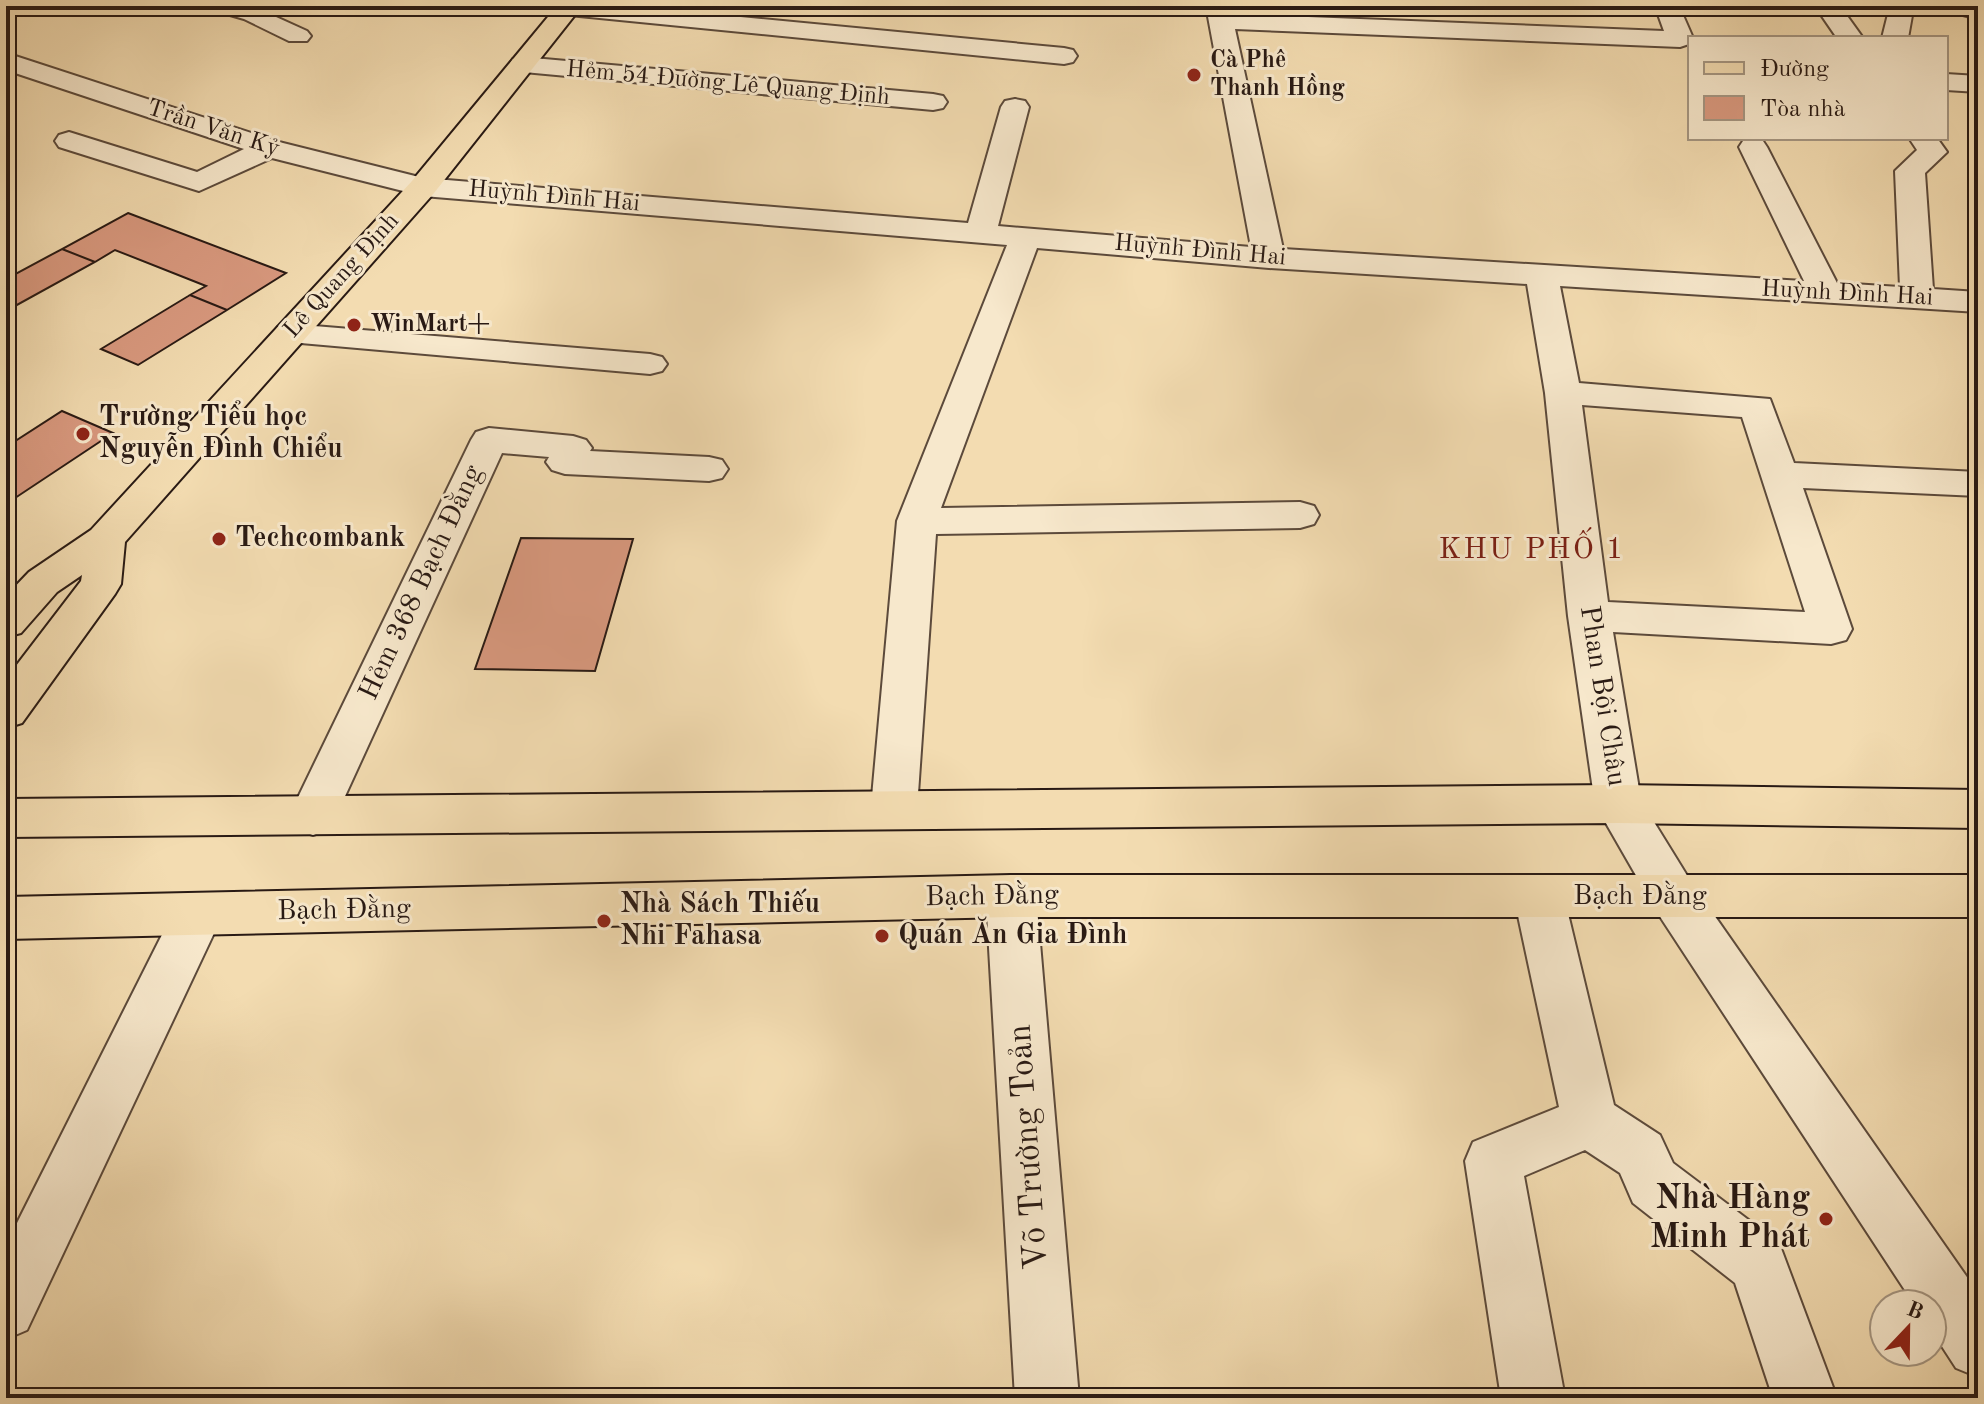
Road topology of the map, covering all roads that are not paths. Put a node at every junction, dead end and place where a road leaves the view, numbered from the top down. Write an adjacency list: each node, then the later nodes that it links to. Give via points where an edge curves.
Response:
1 (225, 6): 11 (street)
2 (1667, 6): 6 (street, via 1680,39)
3 (1827, 6): 12 (street)
4 (1957, 6): 8 (street)
5 (569, 7): 9 (street); 15 (main road, Lê Quang Định)
6 (1217, 10): 30 (street)
7 (1900, 10): 13 (street)
8 (1978, 11)
9 (690, 21): 10 (street); 18 (street)
10 (779, 29): 14 (street); 17 (street)
11 (298, 36)
12 (1849, 36)
13 (1895, 36)
14 (1064, 56)
15 (522, 65): 18 (street, Hẻm 54 Đường Lê Quang Định); 27 (main road, Lê Quang Định)
16 (11, 67): 26 (street, Trần Văn Kỷ)
17 (755, 67): 18 (street, Hẻm 54 Đường Lê Quang Định); 21 (street, Hẻm 54 Đường Lê Quang Định)
18 (650, 77)
19 (1948, 82): 20 (street)
20 (1978, 84)
21 (933, 102)
22 (1015, 107): 28 (street)
23 (1924, 140): 33 (street, via 1933,152 1910,171)
24 (69, 141): 26 (street, via 199,182)
25 (1753, 147): 32 (street)
26 (269, 148): 27 (street, Trần Văn Kỷ)
27 (423, 187): 28 (street, Huỳnh Đình Hai); 35 (main road, Lê Quang Định)
28 (981, 232): 29 (street, Huỳnh Đình Hai)
29 (1026, 236): 30 (street, Huỳnh Đình Hai); 42 (street)
30 (1269, 258): 31 (street, Huỳnh Đình Hai)
31 (1542, 277): 32 (street, Huỳnh Đình Hai); 37 (street, Phan Bội Châu)
32 (1826, 293): 33 (street, Huỳnh Đình Hai)
33 (1917, 297): 34 (street, Huỳnh Đình Hai)
34 (1978, 302)
35 (290, 334): 36 (street); 43 (main road, Lê Quang Định)
36 (650, 364)
37 (1563, 393): 39 (street, via 1757,407); 44 (street, Phan Bội Châu)
38 (709, 469): 50 (street, Hẻm 368 Bạch Đằng, via 565,462 573,448 489,440)
39 (1779, 475): 40 (street); 44 (street, via 1831,629)
40 (1978, 484)
41 (1300, 515): 42 (street)
42 (917, 521): 48 (street)
43 (105, 539): 45 (main road, Lê Quang Định, via 43,582); 46 (main road, via 101,584)
44 (1589, 616): 47 (street, Phan Bội Châu)
45 (6, 622)
46 (6, 711)
47 (1618, 804): 48 (main road); 49 (main road); 55 (street, Phan Bội Châu)
48 (894, 808): 50 (main road)
49 (1978, 809)
50 (313, 816): 51 (main road)
51 (6, 818)
52 (1011, 896): 54 (main road, Bạch Đằng); 56 (main road, Bạch Đằng); 61 (street, Võ Trường Toản)
53 (1978, 896): 55 (main road, Bạch Đằng)
54 (1539, 897): 55 (main road, Bạch Đằng); 58 (street)
55 (1674, 897): 60 (street, Phan Bội Châu)
56 (198, 914): 57 (main road, Bạch Đằng); 59 (street)
57 (6, 918)
58 (1590, 1121): 62 (street, via 1493,1161); 63 (street, via 1640,1154 1653,1183 1758,1264)
59 (6, 1309)
60 (1978, 1346)
61 (1047, 1398)
62 (1533, 1398)
63 (1805, 1398)

